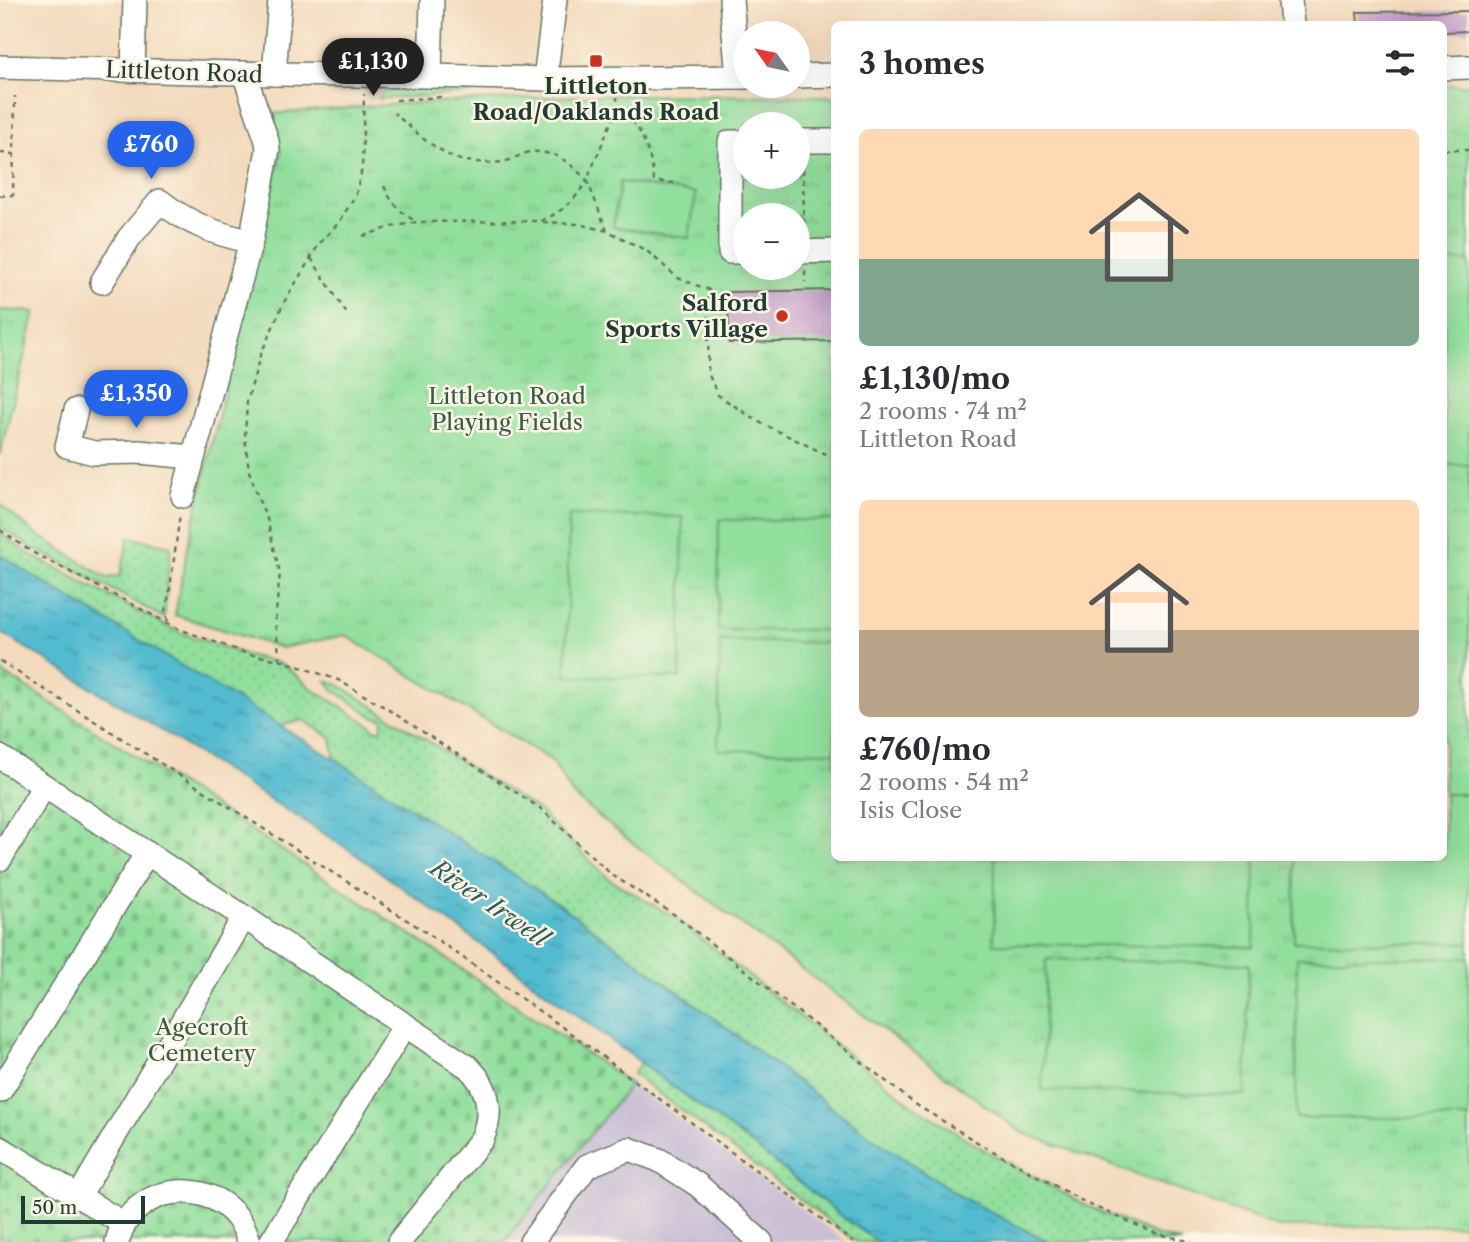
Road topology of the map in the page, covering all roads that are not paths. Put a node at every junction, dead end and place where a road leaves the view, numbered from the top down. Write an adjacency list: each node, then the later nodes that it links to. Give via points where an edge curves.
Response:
1 (135, 0): 12 (street)
2 (280, 0): 14 (street)
3 (432, 0): 16 (street)
4 (555, 0): 19 (street)
5 (731, 0): 7 (street)
6 (1290, 0): 8 (street)
7 (734, 21)
8 (1292, 21)
9 (0, 67): 12 (street, Littleton Road)
10 (1469, 67): 11 (street)
11 (1447, 68)
12 (133, 70): 13 (street, Littleton Road)
13 (244, 73): 14 (street, Littleton Road); 23 (street, via 268,149)
14 (274, 74): 16 (street, Littleton Road)
15 (831, 75): 17 (street)
16 (430, 76): 19 (street, Littleton Road)
17 (810, 76)
18 (733, 77): 19 (street, Littleton Road)
19 (545, 79)
20 (810, 141): 21 (street)
21 (831, 141)
22 (733, 142): 26 (street)
23 (251, 241): 27 (street, via 200,227 159,201); 29 (street)
24 (810, 251): 25 (street)
25 (831, 251)
26 (733, 252)
27 (102, 282)
28 (76, 410): 29 (street, via 67,446 94,453)
29 (192, 457): 30 (street)
30 (183, 496)
31 (0, 757): 32 (street)
32 (44, 786): 33 (street); 34 (street)
33 (147, 853): 35 (street); 37 (street)
34 (0, 859)
35 (244, 917): 36 (street); 39 (street)
36 (405, 1025): 42 (street); 43 (street, via 475,1074 489,1110 482,1139)
37 (0, 1091)
38 (1, 1149): 39 (street)
39 (79, 1196): 40 (street)
40 (120, 1233): 41 (street, via 138,1208 155,1196 183,1191 216,1200 233,1213)
41 (248, 1242)
42 (271, 1242)
43 (399, 1242)
44 (531, 1242): 45 (street, via 587,1167 629,1149 659,1160 698,1185)
45 (761, 1242)

